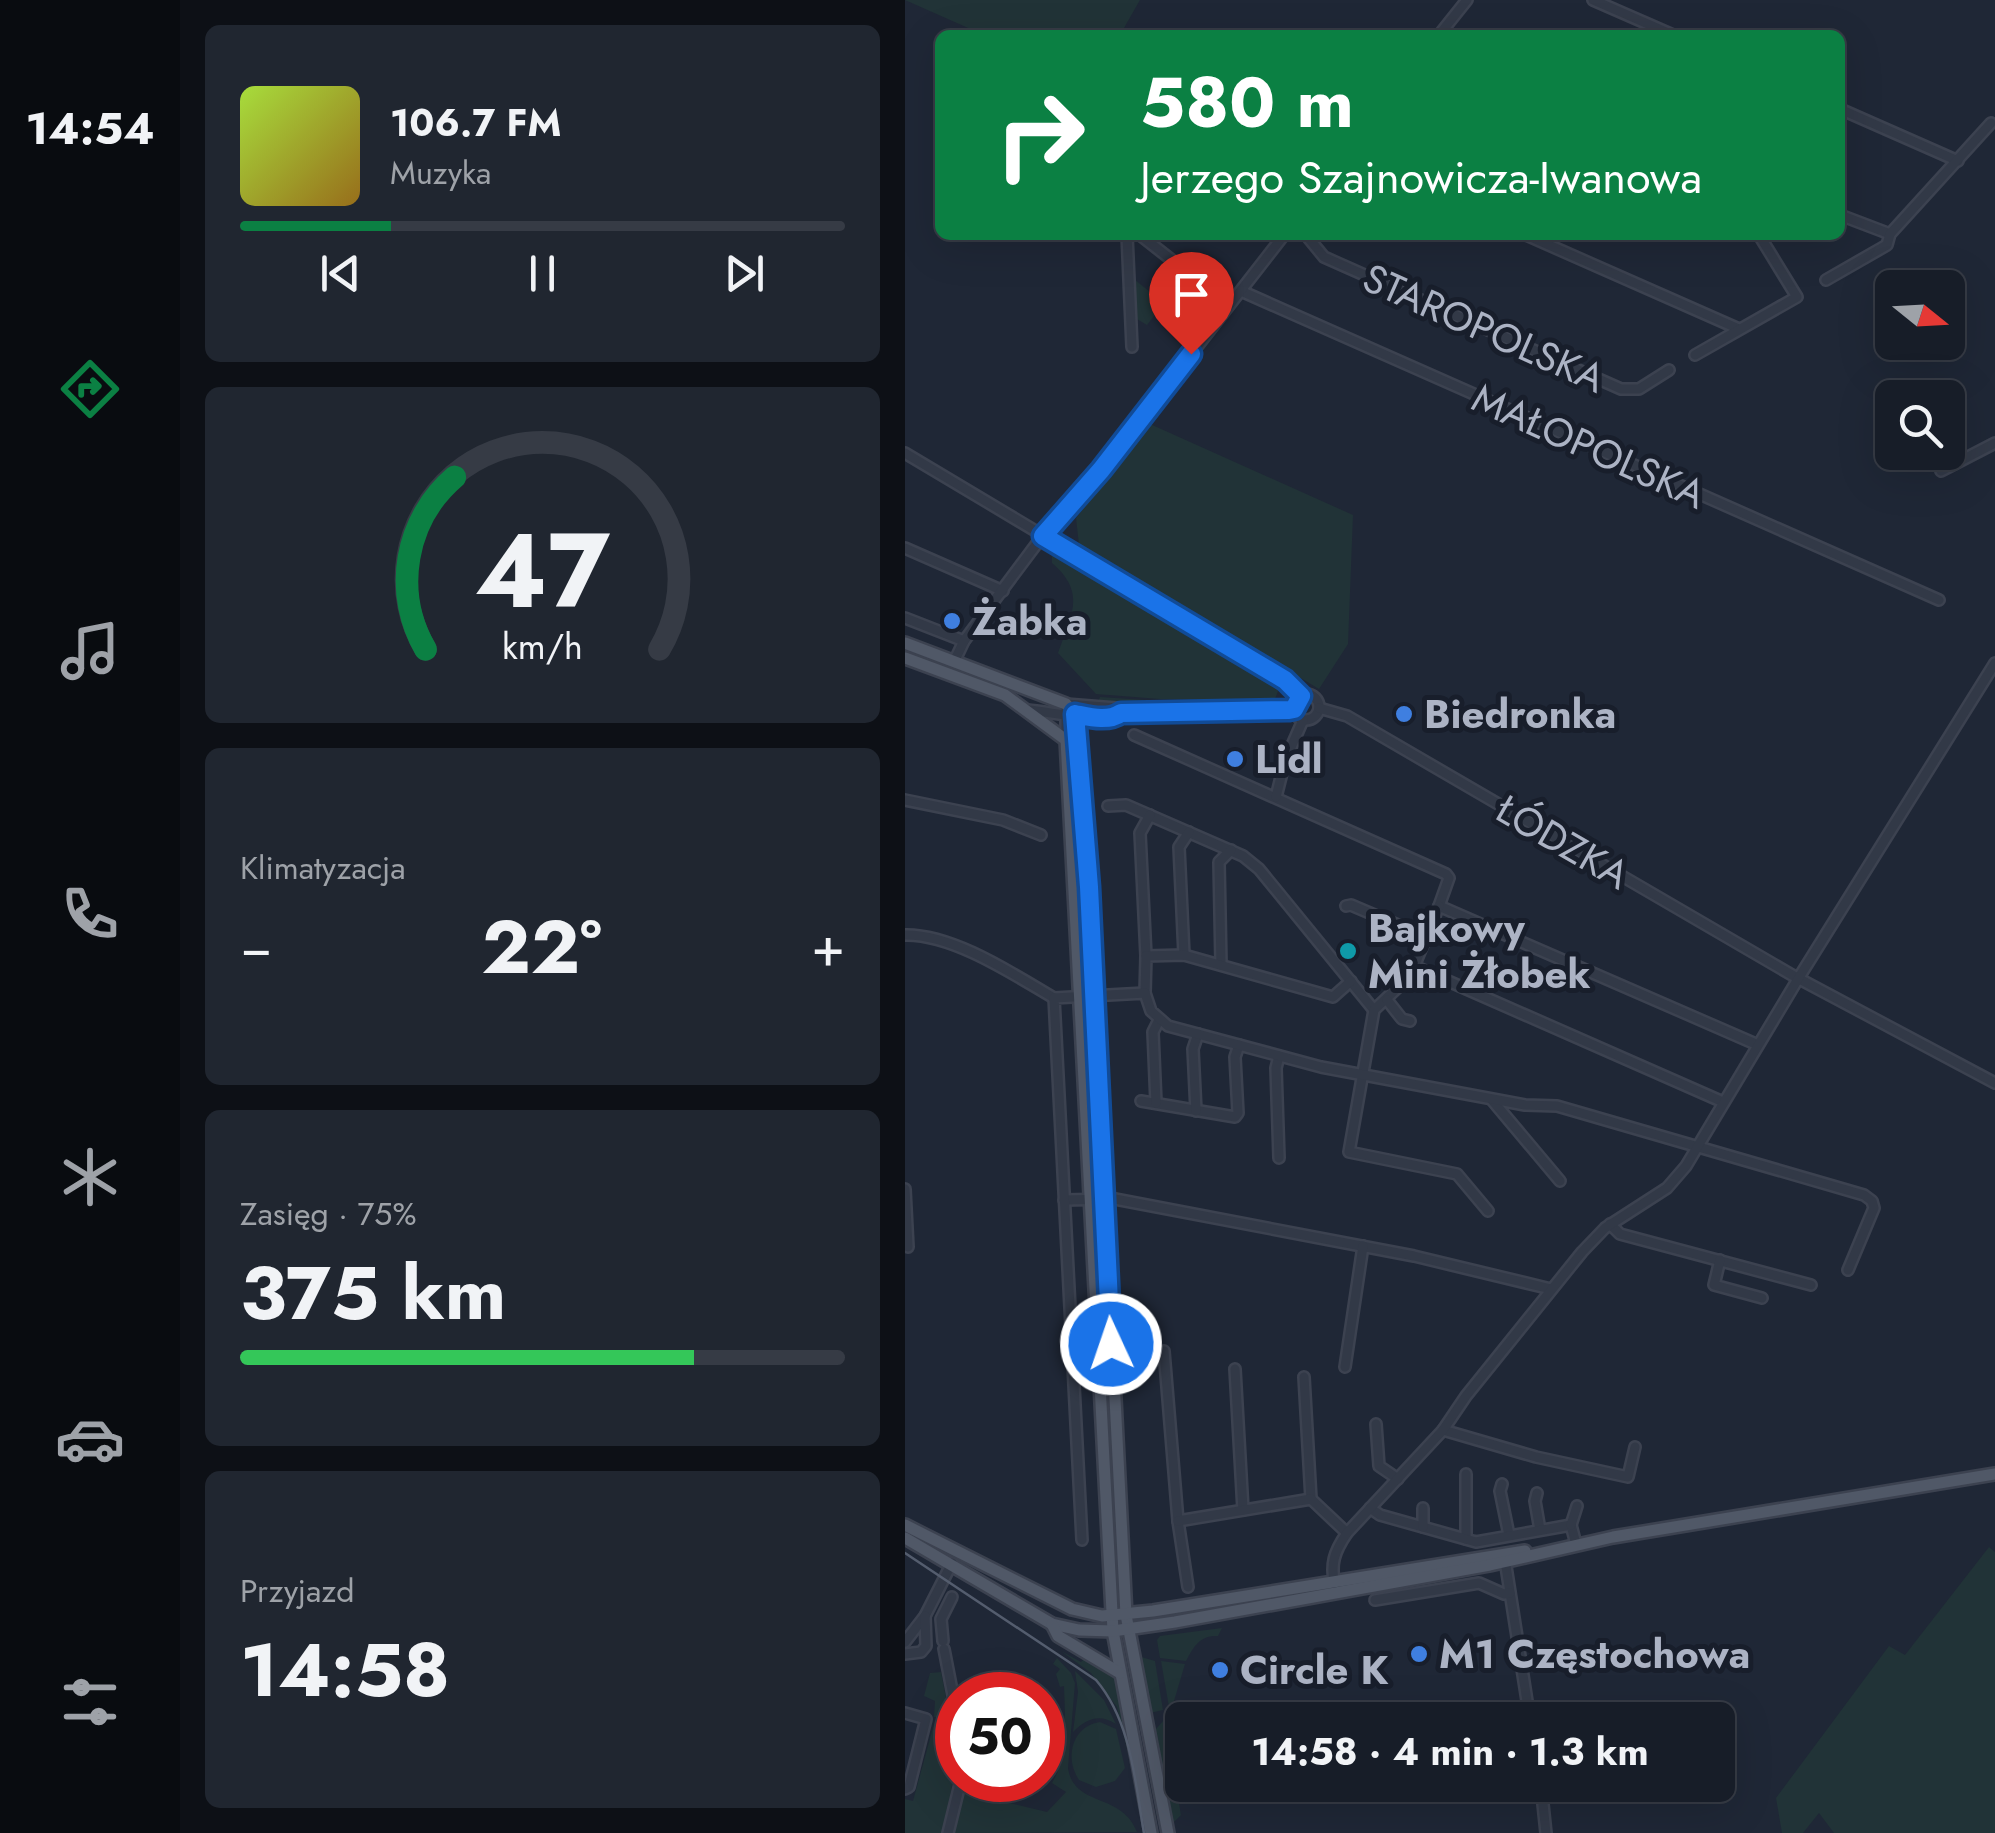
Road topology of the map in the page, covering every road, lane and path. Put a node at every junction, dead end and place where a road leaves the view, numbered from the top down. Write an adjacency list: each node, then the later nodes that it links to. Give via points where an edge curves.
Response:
1 (1467, 0): 3 (street)
2 (1593, 0): 4 (street)
3 (1443, 30)
4 (1662, 30)
5 (1845, 111): 7 (street)
6 (1991, 123): 7 (street)
7 (1958, 161): 9 (street)
8 (1845, 217): 9 (street)
9 (1890, 234): 16 (street, via 1887,245)
10 (1127, 240): 20 (street)
11 (1145, 240): 18 (street)
12 (1280, 240): 17 (street)
13 (1310, 240): 22 (street, STAROPOLSKA, via 1324,257 1621,389 1639,389)
14 (1537, 240): 19 (street)
15 (1762, 240): 19 (street, via 1797,297)
16 (1826, 280)
17 (1241, 291): 18 (street); 29 (street, MAŁOPOLSKA)
18 (1229, 305): 26 (street)
19 (1739, 329): 21 (street)
20 (1132, 347)
21 (1695, 355)
22 (1669, 370)
23 (1995, 443): 25 (street)
24 (905, 453): 26 (street)
25 (1941, 471)
26 (1043, 536): 28 (street); 36 (street, via 1285,680)
27 (905, 548): 28 (street)
28 (1003, 591): 31 (street)
29 (1939, 600)
30 (905, 618): 31 (street)
31 (964, 641): 34 (street)
32 (905, 643): 34 (main road)
33 (905, 658): 39 (main road)
34 (954, 662): 40 (main road)
35 (1995, 663): 59 (street)
36 (1301, 696): 37 (street, via 1314,697); 38 (street)
37 (1319, 708): 41 (street); 59 (street, ŁÓDZKA, via 1347,716)
38 (1294, 709): 40 (street, via 1095,718); 41 (street)
39 (1028, 710): 40 (street); 43 (main road)
40 (1069, 710): 43 (street); 62 (main road)
41 (1303, 720): 44 (street)
42 (1134, 735): 44 (street)
43 (1066, 740): 62 (main road)
44 (1276, 797): 52 (street, via 1446,874)
45 (905, 800): 49 (street)
46 (1108, 806): 47 (street)
47 (1150, 815): 48 (street); 56 (street, via 1141,832)
48 (1189, 832): 50 (street); 55 (street, via 1179,847)
49 (1041, 834)
50 (1231, 850): 57 (street, via 1219,862); 60 (street, via 1259,869)
51 (1347, 906): 54 (street)
52 (1439, 906): 54 (street); 70 (street)
53 (905, 935): 63 (street, via 927,935)
54 (1426, 937): 58 (street)
55 (1184, 955): 56 (street); 57 (street)
56 (1146, 956): 61 (street)
57 (1221, 965): 60 (street, via 1333,997)
58 (1414, 966): 64 (street); 76 (street)
59 (1801, 980): 70 (street); 73 (street, ŁÓDZKA)
60 (1351, 981): 65 (street)
61 (1145, 994): 62 (street); 66 (street)
62 (1087, 996): 63 (street); 83 (main road); 84 (main road)
63 (1054, 998): 85 (street)
64 (1387, 1000): 65 (street); 67 (street)
65 (1374, 1010): 72 (street)
66 (1159, 1020): 68 (street); 77 (street, via 1153,1032)
67 (1409, 1021)
68 (1198, 1034): 69 (street); 78 (street)
69 (1239, 1045): 71 (street); 78 (street, via 1238,1113 1230,1119)
70 (1757, 1046): 76 (street)
71 (1279, 1056): 72 (street); 80 (street)
72 (1361, 1075): 74 (street); 86 (street, via 1349,1152 1457,1174)
73 (1995, 1083)
74 (1492, 1100): 79 (street, via 1557,1106); 81 (street)
75 (1141, 1101): 77 (street)
76 (1723, 1102): 79 (street)
77 (1156, 1103): 78 (street)
78 (1196, 1112)
79 (1697, 1148): 87 (street, via 1667,1188); 91 (street, via 1869,1198 1875,1208)
80 (1279, 1158)
81 (1560, 1182)
82 (905, 1189): 89 (street)
83 (1103, 1198): 84 (street); 88 (street); 134 (main road)
84 (1089, 1199): 85 (street); 100 (main road)
85 (1064, 1200): 101 (street)
86 (1488, 1210)
87 (1610, 1224): 90 (street, via 1620,1234); 93 (street)
88 (1363, 1246): 93 (street); 96 (street)
89 (909, 1247)
90 (1720, 1260): 92 (street); 94 (street, via 1714,1285)
91 (1848, 1270)
92 (1811, 1285)
93 (1551, 1290): 102 (street)
94 (1762, 1298)
95 (1164, 1351): 114 (street)
96 (1345, 1368)
97 (1235, 1369): 113 (street)
98 (1304, 1378): 109 (street)
99 (1376, 1424): 106 (street, via 1379,1466)
100 (1100, 1426): 101 (street); 134 (main road)
101 (1078, 1428): 123 (street)
102 (1443, 1430): 103 (street, via 1628,1478); 106 (street)
103 (1635, 1447)
104 (1465, 1474): 122 (street)
105 (1995, 1474): 124 (main road)
106 (1398, 1478): 111 (street)
107 (1502, 1484): 120 (street)
108 (1537, 1493): 118 (street)
109 (1311, 1499): 113 (street); 119 (street)
110 (1577, 1506): 116 (street)
111 (1370, 1508): 117 (street); 119 (street)
112 (1423, 1508): 117 (street)
113 (1243, 1510): 114 (street)
114 (1177, 1521): 128 (street)
115 (905, 1524): 125 (main road)
116 (1571, 1526): 118 (street); 124 (street)
117 (1423, 1527): 122 (street)
118 (1541, 1530): 120 (street)
119 (1347, 1533): 129 (street, via 1331,1566)
120 (1509, 1535): 122 (street)
121 (905, 1538): 127 (main road)
122 (1466, 1539)
123 (1082, 1540)
124 (1576, 1544): 126 (main road)
125 (958, 1552): 127 (street); 134 (main road, via 1073,1609)
126 (1505, 1558): 129 (main road); 130 (street)
127 (950, 1566): 133 (street); 135 (main road)
128 (1188, 1587)
129 (1335, 1588): 134 (main road); 137 (main road)
130 (1510, 1593): 132 (street, via 1479,1583); 143 (street)
131 (952, 1596): 141 (street, via 941,1619)
132 (1375, 1600)
133 (925, 1616): 138 (street); 139 (street)
134 (1120, 1616): 136 (main road); 137 (main road)
135 (1052, 1624): 136 (main road); 142 (main road, via 1058,1636)
136 (1113, 1630): 137 (main road); 142 (main road)
137 (1128, 1630): 150 (main road)
138 (909, 1639): 139 (street); 140 (street)
139 (925, 1639): 140 (street, via 924,1650)
140 (909, 1653)
141 (948, 1672)
142 (1120, 1673): 149 (main road)
143 (1527, 1702)
144 (905, 1713): 145 (street, via 926,1719)
145 (905, 1789)
146 (955, 1802): 148 (street)
147 (1543, 1802): 151 (street)
148 (947, 1833)
149 (1151, 1833)
150 (1168, 1833)
151 (1547, 1833)

